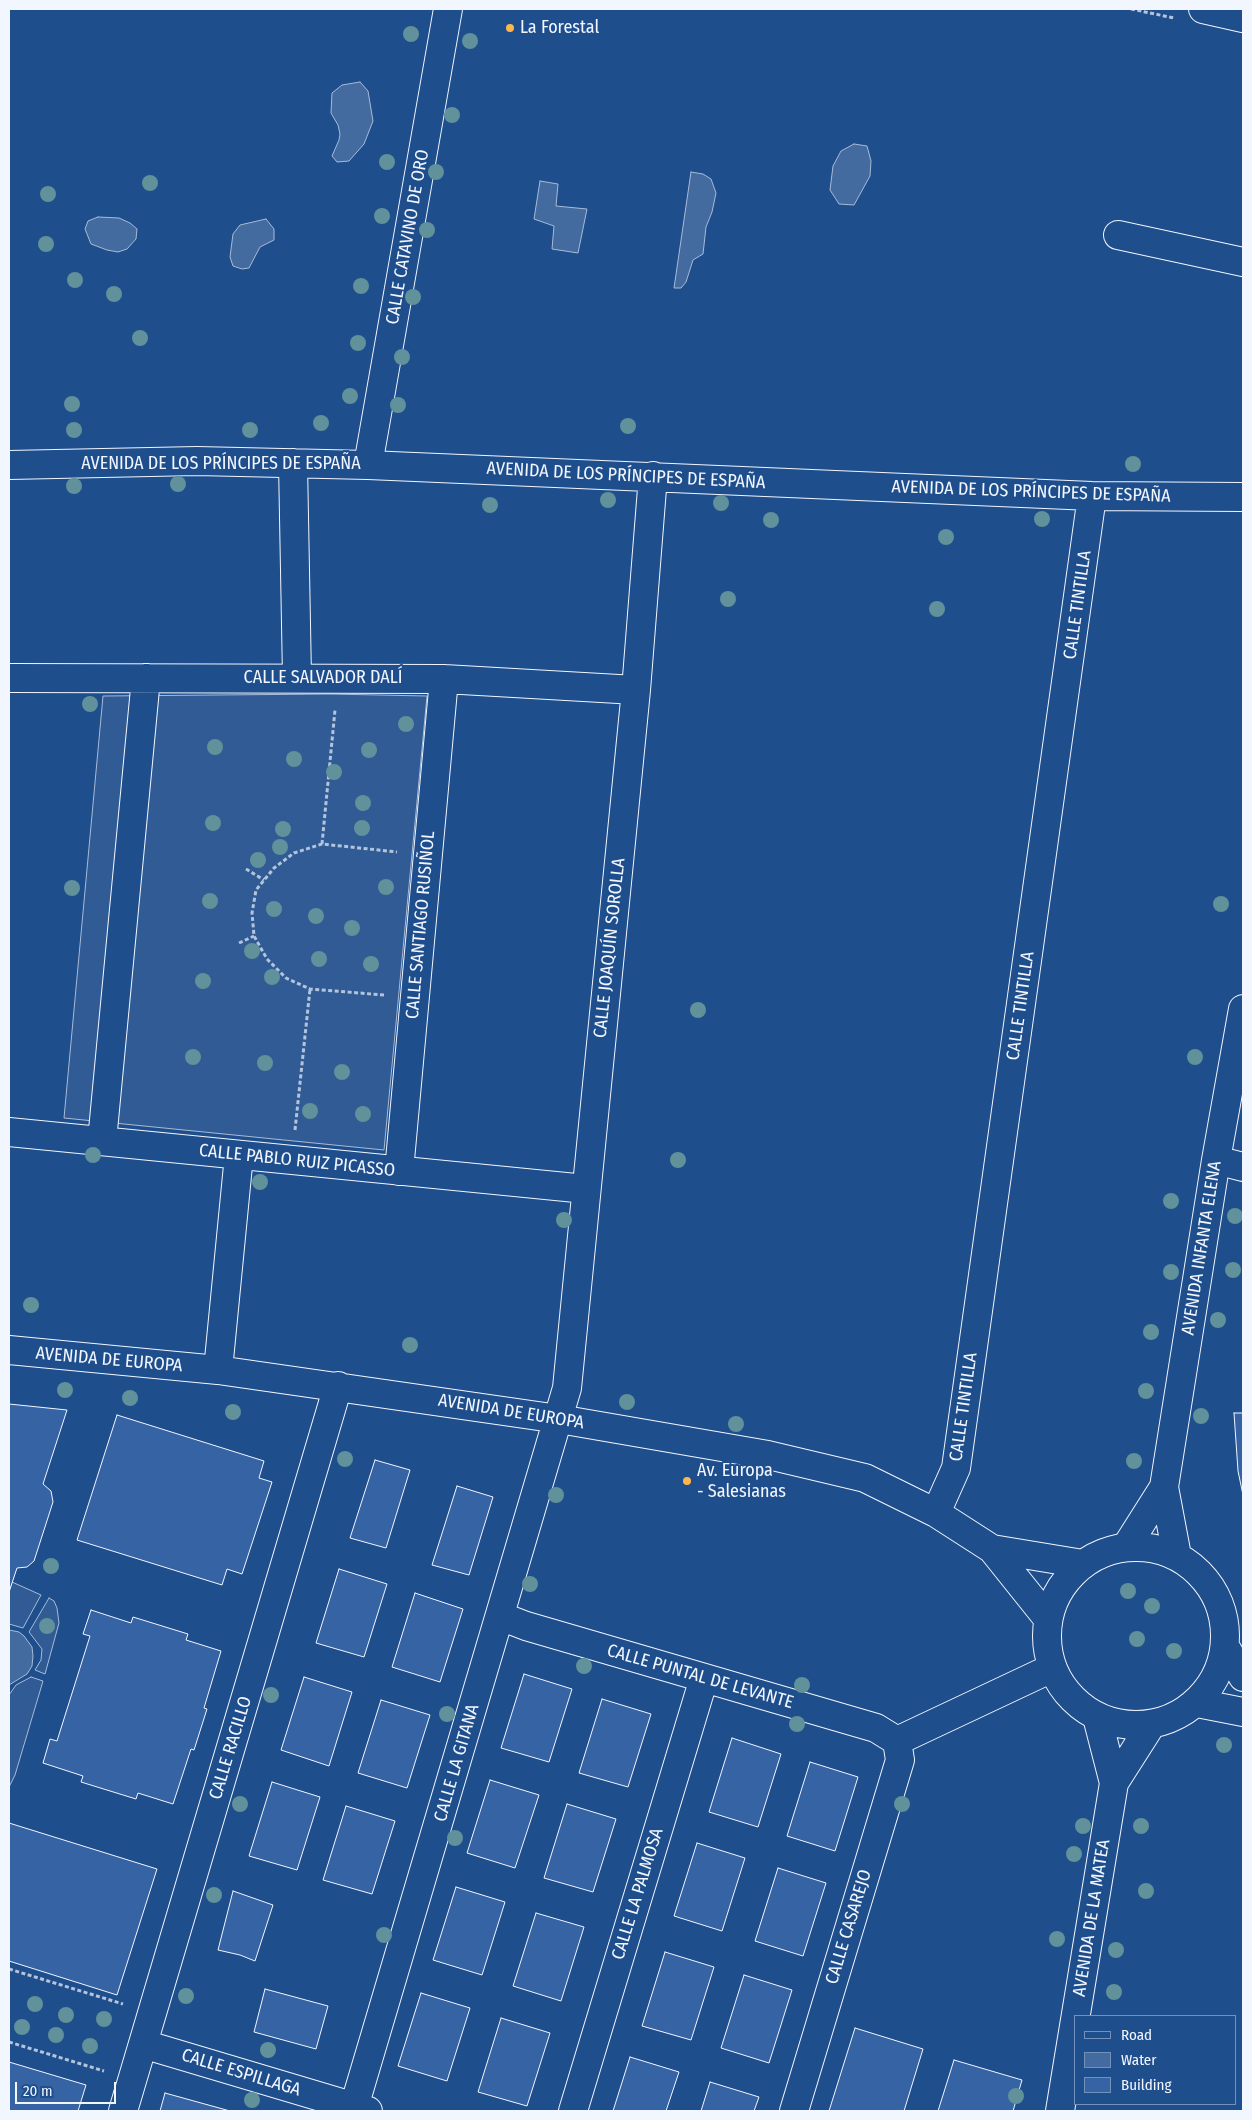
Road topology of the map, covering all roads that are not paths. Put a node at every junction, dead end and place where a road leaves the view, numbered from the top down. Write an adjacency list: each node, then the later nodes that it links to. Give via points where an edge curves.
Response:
1 (448, 9): 8 (street, CALLE CATAVINO DE ORO)
2 (1203, 9): 3 (street)
3 (1243, 18)
4 (1118, 235): 5 (street)
5 (1243, 262)
6 (293, 463): 7 (street, AVENIDA DE LOS PRÍNCIPES DE ESPAÑA, via 197,461); 8 (street, AVENIDA DE LOS PRÍNCIPES DE ESPAÑA); 14 (street)
7 (9, 465)
8 (368, 465): 9 (street, AVENIDA DE LOS PRÍNCIPES DE ESPAÑA)
9 (653, 476): 10 (street, AVENIDA DE LOS PRÍNCIPES DE ESPAÑA); 16 (street, CALLE JOAQUÍN SOROLLA)
10 (1092, 496): 11 (street, AVENIDA DE LOS PRÍNCIPES DE ESPAÑA); 30 (street, CALLE TINTILLA, via 956,1468)
11 (1243, 497)
12 (9, 678): 13 (street, CALLE SALVADOR DALÍ)
13 (146, 678): 14 (street, CALLE SALVADOR DALÍ); 19 (street)
14 (297, 678): 15 (street, CALLE SALVADOR DALÍ)
15 (444, 679): 16 (street, CALLE SALVADOR DALÍ); 23 (street, CALLE SANTIAGO RUSIÑOL)
16 (636, 690): 24 (street, CALLE JOAQUÍN SOROLLA)
17 (1243, 1010): 21 (street, AVENIDA INFANTA ELENA)
18 (9, 1132): 19 (street, CALLE PABLO RUIZ PICASSO)
19 (102, 1141): 20 (street, CALLE PABLO RUIZ PICASSO)
20 (239, 1155): 23 (street, CALLE PABLO RUIZ PICASSO); 26 (street)
21 (1216, 1160): 22 (street); 29 (street, AVENIDA INFANTA ELENA)
22 (1243, 1167)
23 (399, 1171): 24 (street, CALLE PABLO RUIZ PICASSO)
24 (586, 1189): 28 (street, CALLE JOAQUÍN SOROLLA, via 567,1388)
25 (9, 1350): 26 (street, AVENIDA DE EUROPA)
26 (218, 1370): 27 (street, AVENIDA DE EUROPA)
27 (338, 1386): 28 (street, AVENIDA DE EUROPA); 49 (street, CALLE RACILLO)
28 (559, 1418): 30 (street, AVENIDA DE EUROPA, via 768,1455 865,1478); 35 (street, CALLE LA GITANA)
29 (1164, 1487): 31 (street, AVENIDA INFANTA ELENA); 33 (street, AVENIDA INFANTA ELENA)
30 (936, 1512): 32 (street, AVENIDA DE EUROPA)
31 (1126, 1547): 33 (street, via 1152,1548); 34 (street, via 1104,1552)
32 (992, 1549): 34 (street, AVENIDA DE EUROPA); 36 (street, AVENIDA DE EUROPA)
33 (1177, 1556): 37 (street, via 1200,1572 1216,1594 1225,1620)
34 (1084, 1564): 36 (street, via 1067,1579 1055,1598)
35 (500, 1616): 40 (street, CALLE PUNTAL DE LEVANTE); 51 (street, CALLE LA GITANA)
36 (1048, 1619): 38 (street, via 1046,1643)
37 (1226, 1648): 39 (street); 41 (street, via 1211,1687)
38 (1052, 1668): 43 (street, via 1074,1702); 45 (street)
39 (1243, 1677)
40 (704, 1678): 45 (street, CALLE PUNTAL DE LEVANTE, via 876,1728); 52 (street, CALLE LA PALMOSA)
41 (1197, 1703): 42 (street); 44 (street, via 1170,1719)
42 (1243, 1712)
43 (1097, 1717): 44 (street, via 1123,1725); 46 (street, AVENIDA DE LA MATEA)
44 (1152, 1725): 46 (street, AVENIDA DE LA MATEA)
45 (897, 1742): 53 (street, CALLE CASAREJO, via 900,1760)
46 (1114, 1783): 47 (street, AVENIDA DE LA MATEA)
47 (1076, 2015)
48 (1074, 2026): 54 (street, AVENIDA DE LA MATEA)
49 (143, 2044): 50 (street, CALLE RACILLO); 51 (street, CALLE ESPILLAGA)
50 (125, 2104)
51 (361, 2109)
52 (573, 2111)
53 (794, 2111)
54 (1060, 2111)

